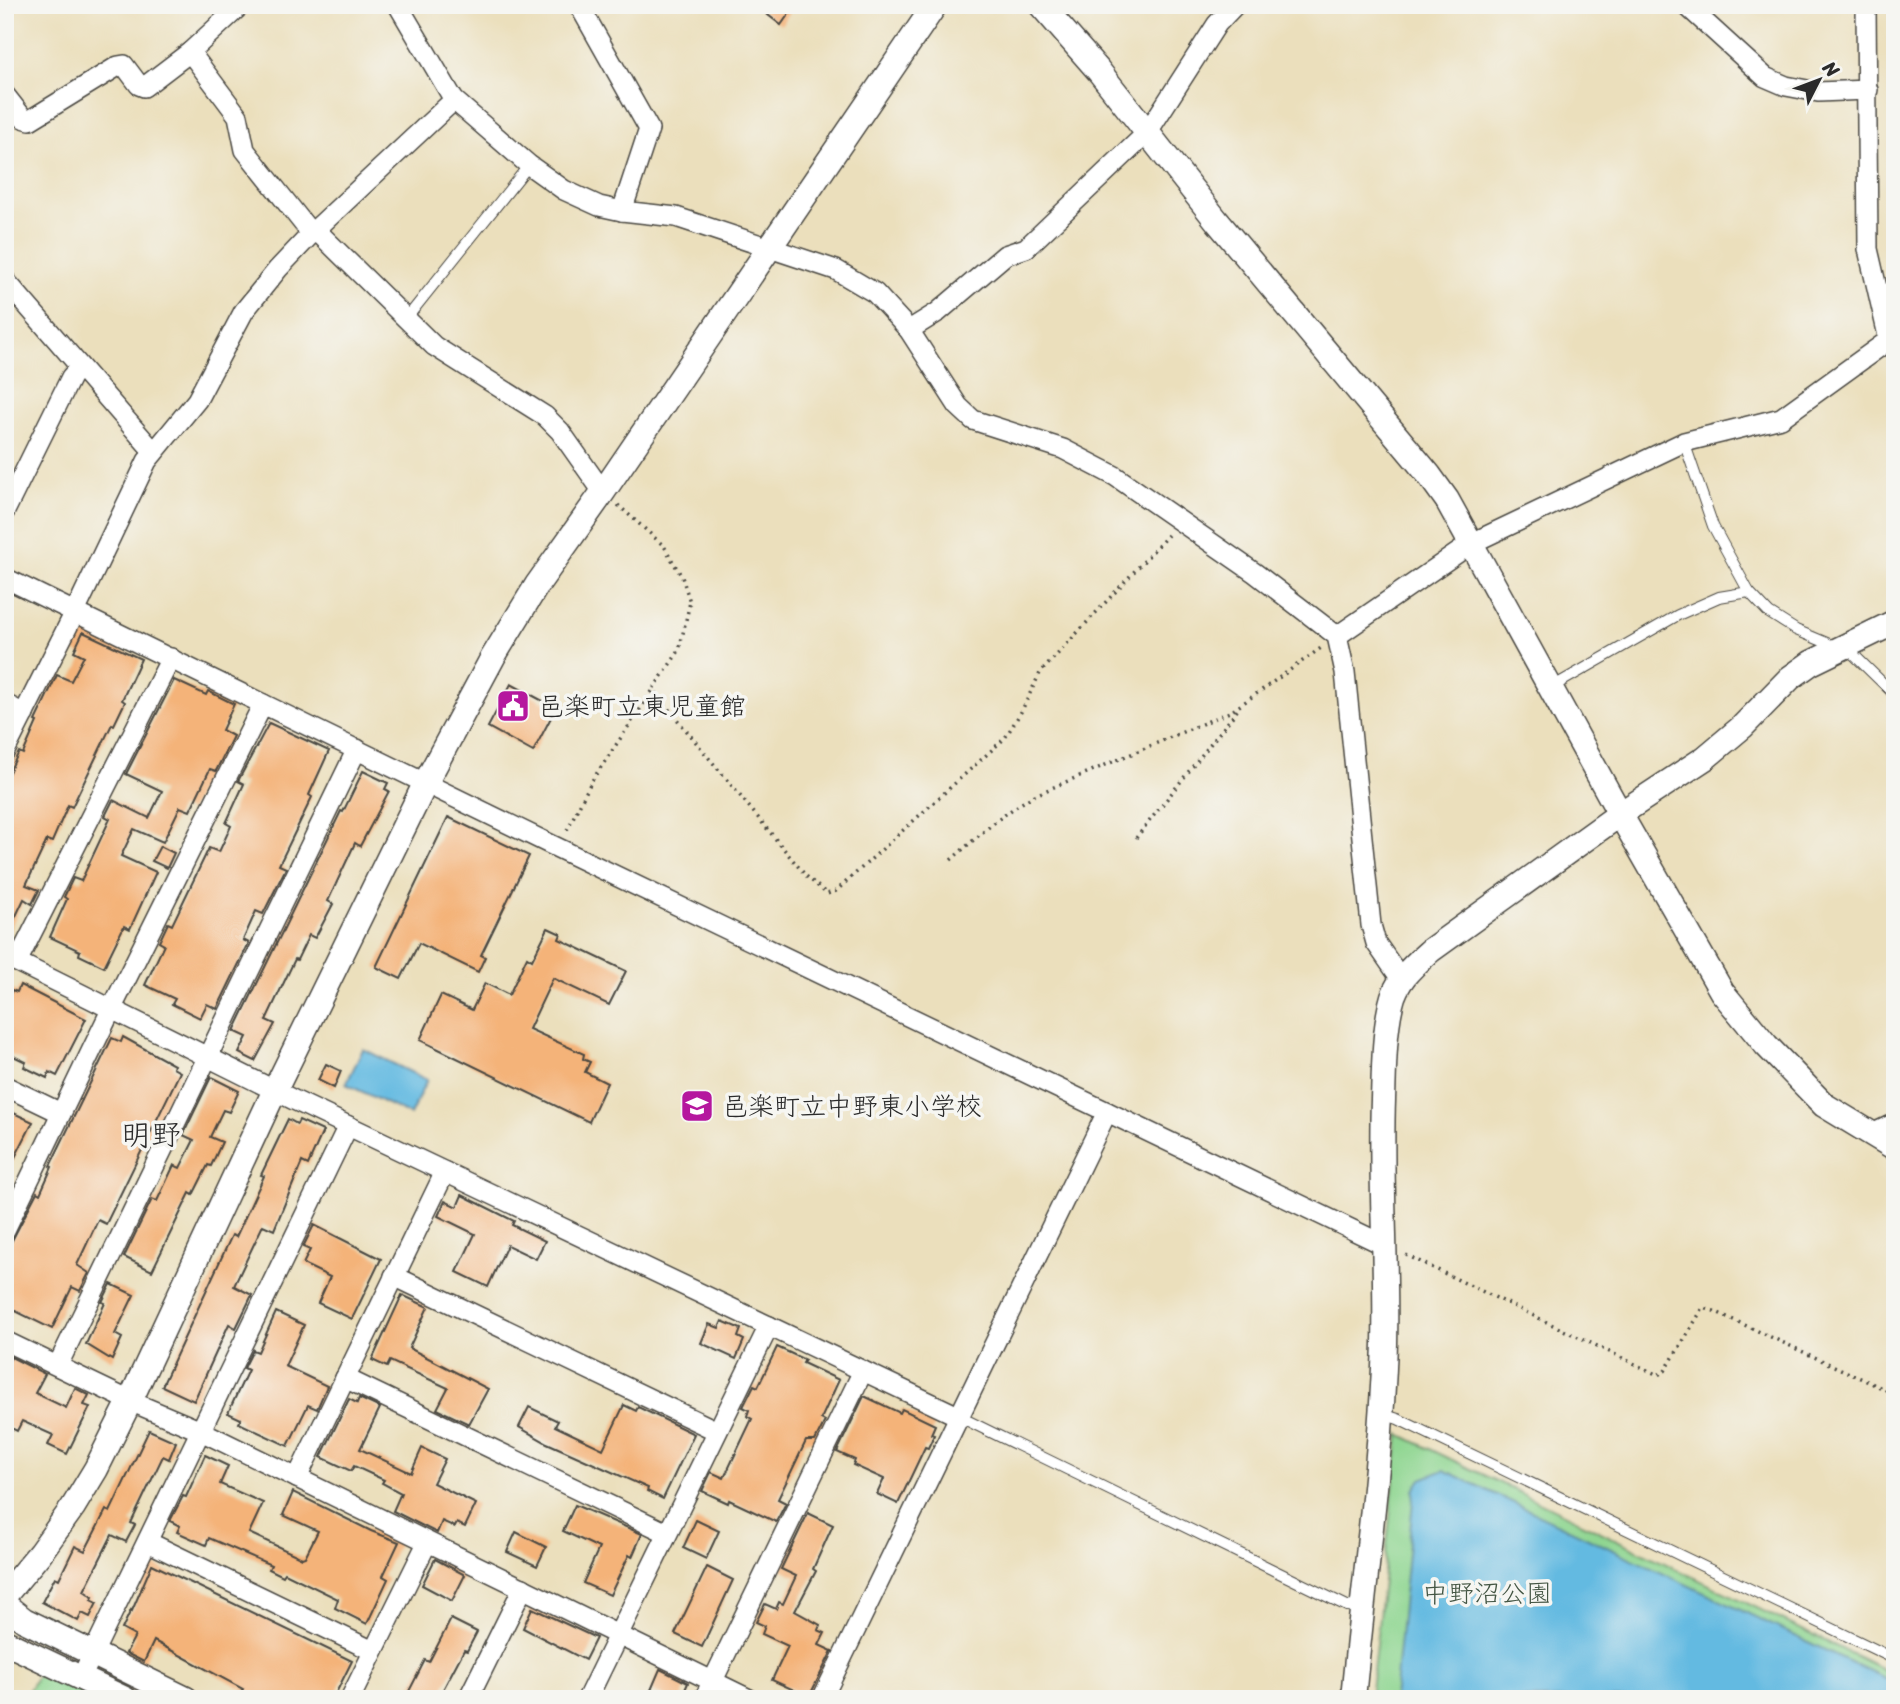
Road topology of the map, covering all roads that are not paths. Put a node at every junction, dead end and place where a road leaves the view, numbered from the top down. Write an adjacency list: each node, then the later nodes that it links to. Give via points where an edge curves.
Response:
1 (241, 5): 9 (street)
2 (398, 5): 12 (street)
3 (579, 5): 15 (street, via 649,129)
4 (935, 5): 17 (street)
5 (1041, 5): 13 (street)
6 (1235, 5): 13 (street, via 1217,24)
7 (1686, 5): 10 (street, via 1765,77 1818,92)
8 (1866, 5): 10 (street)
9 (190, 52): 11 (street, via 144,87 124,65 118,66 30,120 23,118); 16 (street, via 238,116 245,150)
10 (1868, 90): 21 (street, via 1868,249)
11 (5, 95)
12 (454, 100): 14 (street); 16 (street)
13 (1147, 133): 20 (street, via 1026,248 1005,255 938,312); 27 (street, via 1429,475)
14 (529, 165): 15 (street, via 583,200); 19 (lane)
15 (622, 211): 17 (street, via 676,217)
16 (314, 232): 19 (street); 24 (street, via 244,311 197,400)
17 (770, 249): 20 (street, via 836,270 875,293); 25 (street)
18 (5, 280): 22 (street)
19 (406, 320): 25 (street, via 434,346 545,416 561,431)
20 (909, 330): 32 (street, via 958,406 973,420 1063,449 1115,476)
21 (1892, 343): 23 (street, via 1781,418)
22 (80, 366): 24 (street); 26 (street)
23 (1684, 442): 27 (street); 29 (lane, via 1713,526)
24 (154, 452): 30 (street)
25 (603, 492): 42 (street, via 493,657)
26 (5, 511)
27 (1472, 543): 32 (street); 35 (street)
28 (5, 578): 30 (street)
29 (1749, 592): 33 (lane, via 1769,613); 35 (lane, via 1719,597 1678,615)
30 (75, 612): 34 (street); 39 (street)
31 (1895, 622): 33 (street)
32 (1337, 636): 45 (street, via 1345,672 1371,925 1376,943)
33 (1839, 650): 36 (lane, via 1853,654); 43 (street, via 1790,678 1705,758)
34 (171, 658): 38 (street); 44 (street)
35 (1550, 688): 43 (street)
36 (1895, 695)
37 (5, 704): 39 (street)
38 (263, 704): 40 (street); 46 (street)
39 (24, 713): 41 (street)
40 (357, 749): 42 (street); 47 (street)
41 (5, 751)
42 (426, 782): 49 (street); 50 (street)
43 (1620, 814): 45 (street, via 1431,950); 54 (street, via 1722,992 1824,1105)
44 (11, 959): 46 (street)
45 (1401, 979): 58 (street, via 1391,1006 1384,1068)
46 (112, 1008): 47 (street); 51 (street)
47 (206, 1056): 49 (street); 62 (street)
48 (5, 1086): 51 (street)
49 (275, 1090): 53 (street); 65 (street)
50 (1107, 1112): 58 (street); 67 (street)
51 (61, 1113): 57 (street)
52 (1895, 1123): 54 (street)
53 (348, 1126): 56 (street); 68 (street)
54 (1872, 1134): 55 (street)
55 (1895, 1148)
56 (445, 1172): 59 (street); 60 (street)
57 (8, 1218)
58 (1384, 1245): 66 (street)
59 (394, 1276): 64 (street); 69 (street)
60 (769, 1326): 63 (street); 69 (street)
61 (5, 1341): 62 (street)
62 (58, 1365): 65 (street)
63 (863, 1371): 67 (street); 84 (street)
64 (345, 1378): 70 (street); 71 (street)
65 (130, 1401): 68 (street); 75 (street, via 73,1507)
66 (1381, 1414): 77 (street); 82 (lane)
67 (958, 1416): 77 (lane, via 1347,1606); 91 (street)
68 (201, 1431): 70 (street); 72 (street)
69 (718, 1431): 71 (street)
70 (297, 1478): 73 (street)
71 (667, 1533): 78 (street)
72 (148, 1542): 80 (street); 81 (street)
73 (427, 1543): 74 (street); 80 (street)
74 (523, 1588): 78 (street); 88 (street)
75 (5, 1595)
76 (5, 1605): 81 (street, via 24,1620)
77 (1361, 1607): 92 (street)
78 (618, 1635): 84 (street); 89 (street)
79 (5, 1642): 83 (street)
80 (373, 1651): 87 (street)
81 (93, 1653): 83 (street); 86 (street)
82 (1895, 1659)
83 (81, 1678): 85 (street)
84 (708, 1690): 90 (street)
85 (125, 1699)
86 (186, 1699)
87 (350, 1699)
88 (468, 1699)
89 (587, 1699)
90 (749, 1699)
91 (822, 1699)
92 (1353, 1699)

